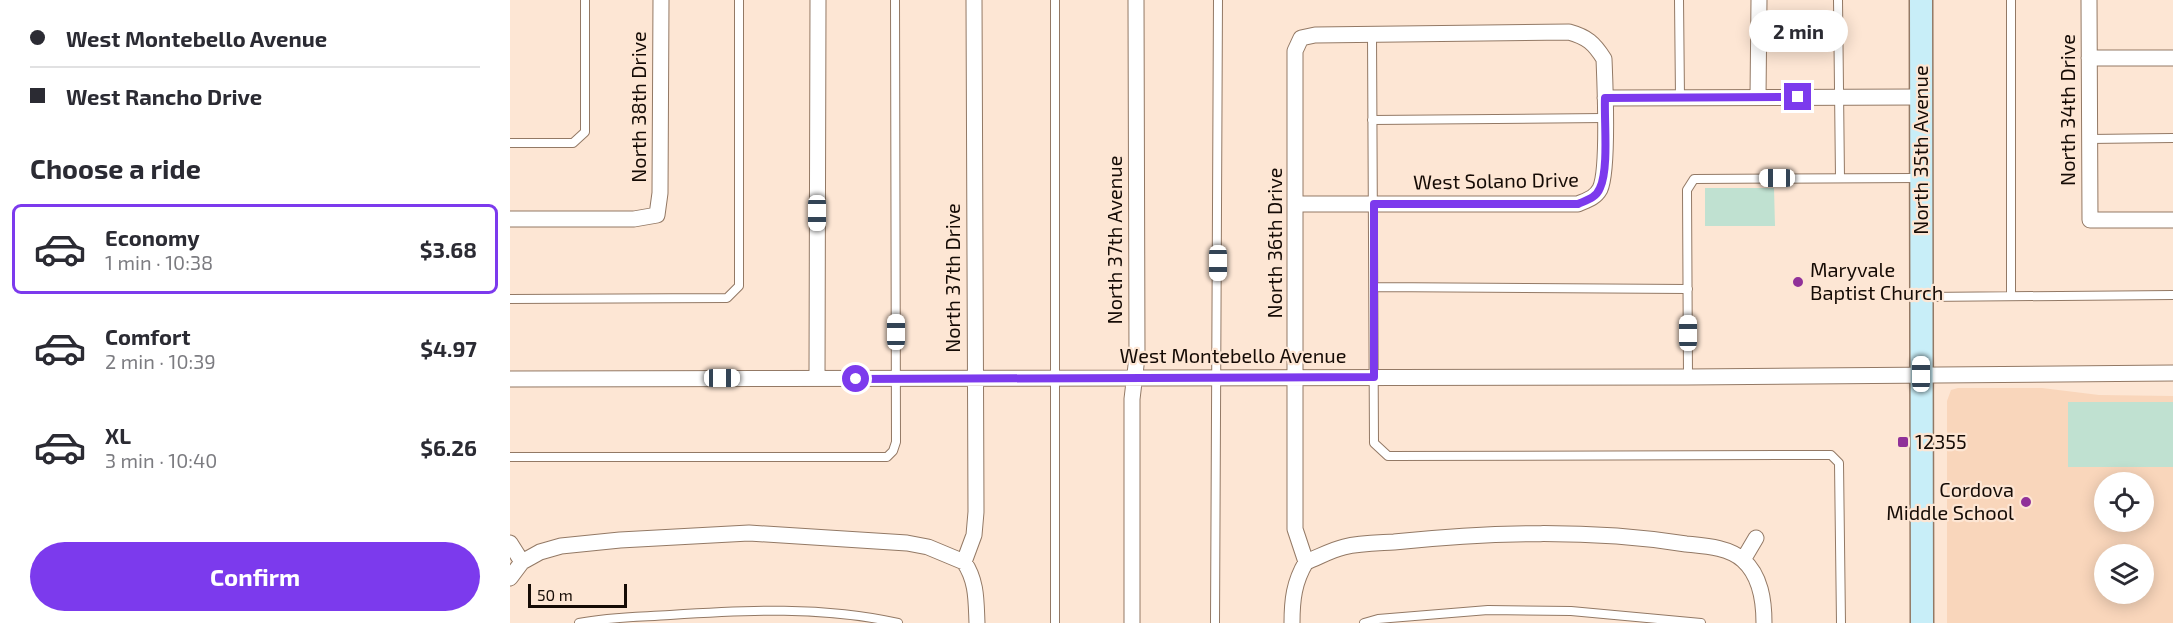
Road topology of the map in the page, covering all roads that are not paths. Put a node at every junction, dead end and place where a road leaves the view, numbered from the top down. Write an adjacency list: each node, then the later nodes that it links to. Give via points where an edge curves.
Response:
1 (585, 0): 29 (lane, via 585,132 573,143)
2 (661, 0): 34 (street, North 38th Drive, via 657,214 634,219)
3 (739, 0): 41 (lane, via 739,286 727,298)
4 (818, 0): 50 (street)
5 (895, 0): 53 (lane)
6 (974, 0): 51 (street, North 37th Drive)
7 (1055, 0): 44 (lane)
8 (1136, 0): 45 (street, North 37th Avenue)
9 (1218, 0): 46 (lane)
10 (1679, 0): 24 (lane)
11 (1758, 0): 20 (street)
12 (1838, 0): 21 (lane)
13 (1921, 0): 22 (main road, North 35th Avenue)
14 (2011, 0): 39 (lane)
15 (2089, 0): 18 (street, North 34th Drive)
16 (1372, 35): 17 (street, West Solano Drive); 23 (street, West Solano Drive, via 1569,32 1584,36 1604,59); 26 (lane)
17 (1301, 38): 32 (street, North 36th Drive, via 1295,51)
18 (2089, 58): 19 (street); 28 (street, North 34th Drive)
19 (2173, 58)
20 (1758, 97): 21 (street); 24 (street)
21 (1839, 97): 22 (street); 30 (lane)
22 (1921, 97): 31 (main road, North 35th Avenue)
23 (1605, 98): 24 (street); 25 (street, West Solano Drive)
24 (1680, 98)
25 (1604, 118): 26 (lane); 33 (street, West Solano Drive, via 1601,188 1593,198 1578,204)
26 (1372, 120): 33 (lane)
27 (2173, 138): 28 (lane)
28 (2089, 139): 35 (street, North 34th Drive, via 2090,220)
29 (510, 143)
30 (1840, 178): 31 (lane); 37 (lane, via 1694,179 1687,190)
31 (1921, 178): 40 (main road, North 35th Avenue)
32 (1296, 204): 33 (street, West Solano Drive); 47 (street, North 36th Drive)
33 (1374, 204): 36 (lane)
34 (510, 219)
35 (2173, 220)
36 (1374, 287): 37 (lane); 48 (lane)
37 (1688, 289): 49 (lane)
38 (2173, 295): 39 (lane)
39 (2011, 296): 40 (lane)
40 (1921, 297): 43 (main road, North 35th Avenue)
41 (510, 299)
42 (2173, 373): 43 (street, West Montebello Avenue)
43 (1921, 374): 49 (street, West Montebello Avenue); 73 (main road, North 35th Avenue)
44 (1053, 377): 45 (street, West Montebello Avenue); 51 (street, West Montebello Avenue); 65 (lane)
45 (1134, 377): 46 (street, West Montebello Avenue); 66 (street, North 37th Avenue)
46 (1216, 377): 47 (street, West Montebello Avenue); 67 (lane)
47 (1295, 377): 48 (street, West Montebello Avenue); 60 (street, North 36th Drive, via 1295,530)
48 (1374, 377): 49 (street, West Montebello Avenue); 72 (lane, via 1374,443 1388,456 1831,455 1839,463)
49 (1688, 377)
50 (817, 378): 52 (street, West Montebello Avenue); 53 (street, West Montebello Avenue)
51 (974, 378): 53 (street, West Montebello Avenue); 59 (street, North 37th Drive, via 976,512 974,535)
52 (510, 379)
53 (896, 379): 54 (lane, via 896,442 887,457)
54 (510, 457)
55 (1756, 538): 57 (street)
56 (510, 543): 58 (street)
57 (1743, 560): 60 (street, via 1715,548 1660,540 1543,532 1470,534 1346,546); 71 (street, via 1760,587)
58 (522, 562): 59 (street, via 561,546 749,533 907,543); 61 (street)
59 (964, 562): 64 (street, via 972,573)
60 (1306, 562): 68 (street, via 1292,599)
61 (510, 579)
62 (579, 623): 63 (lane, via 796,610)
63 (898, 623)
64 (977, 623)
65 (1054, 623)
66 (1132, 623)
67 (1215, 623)
68 (1292, 623)
69 (1364, 623): 70 (lane, via 1488,610 1571,611)
70 (1701, 623)
71 (1764, 623)
72 (1841, 623)
73 (1922, 623)

